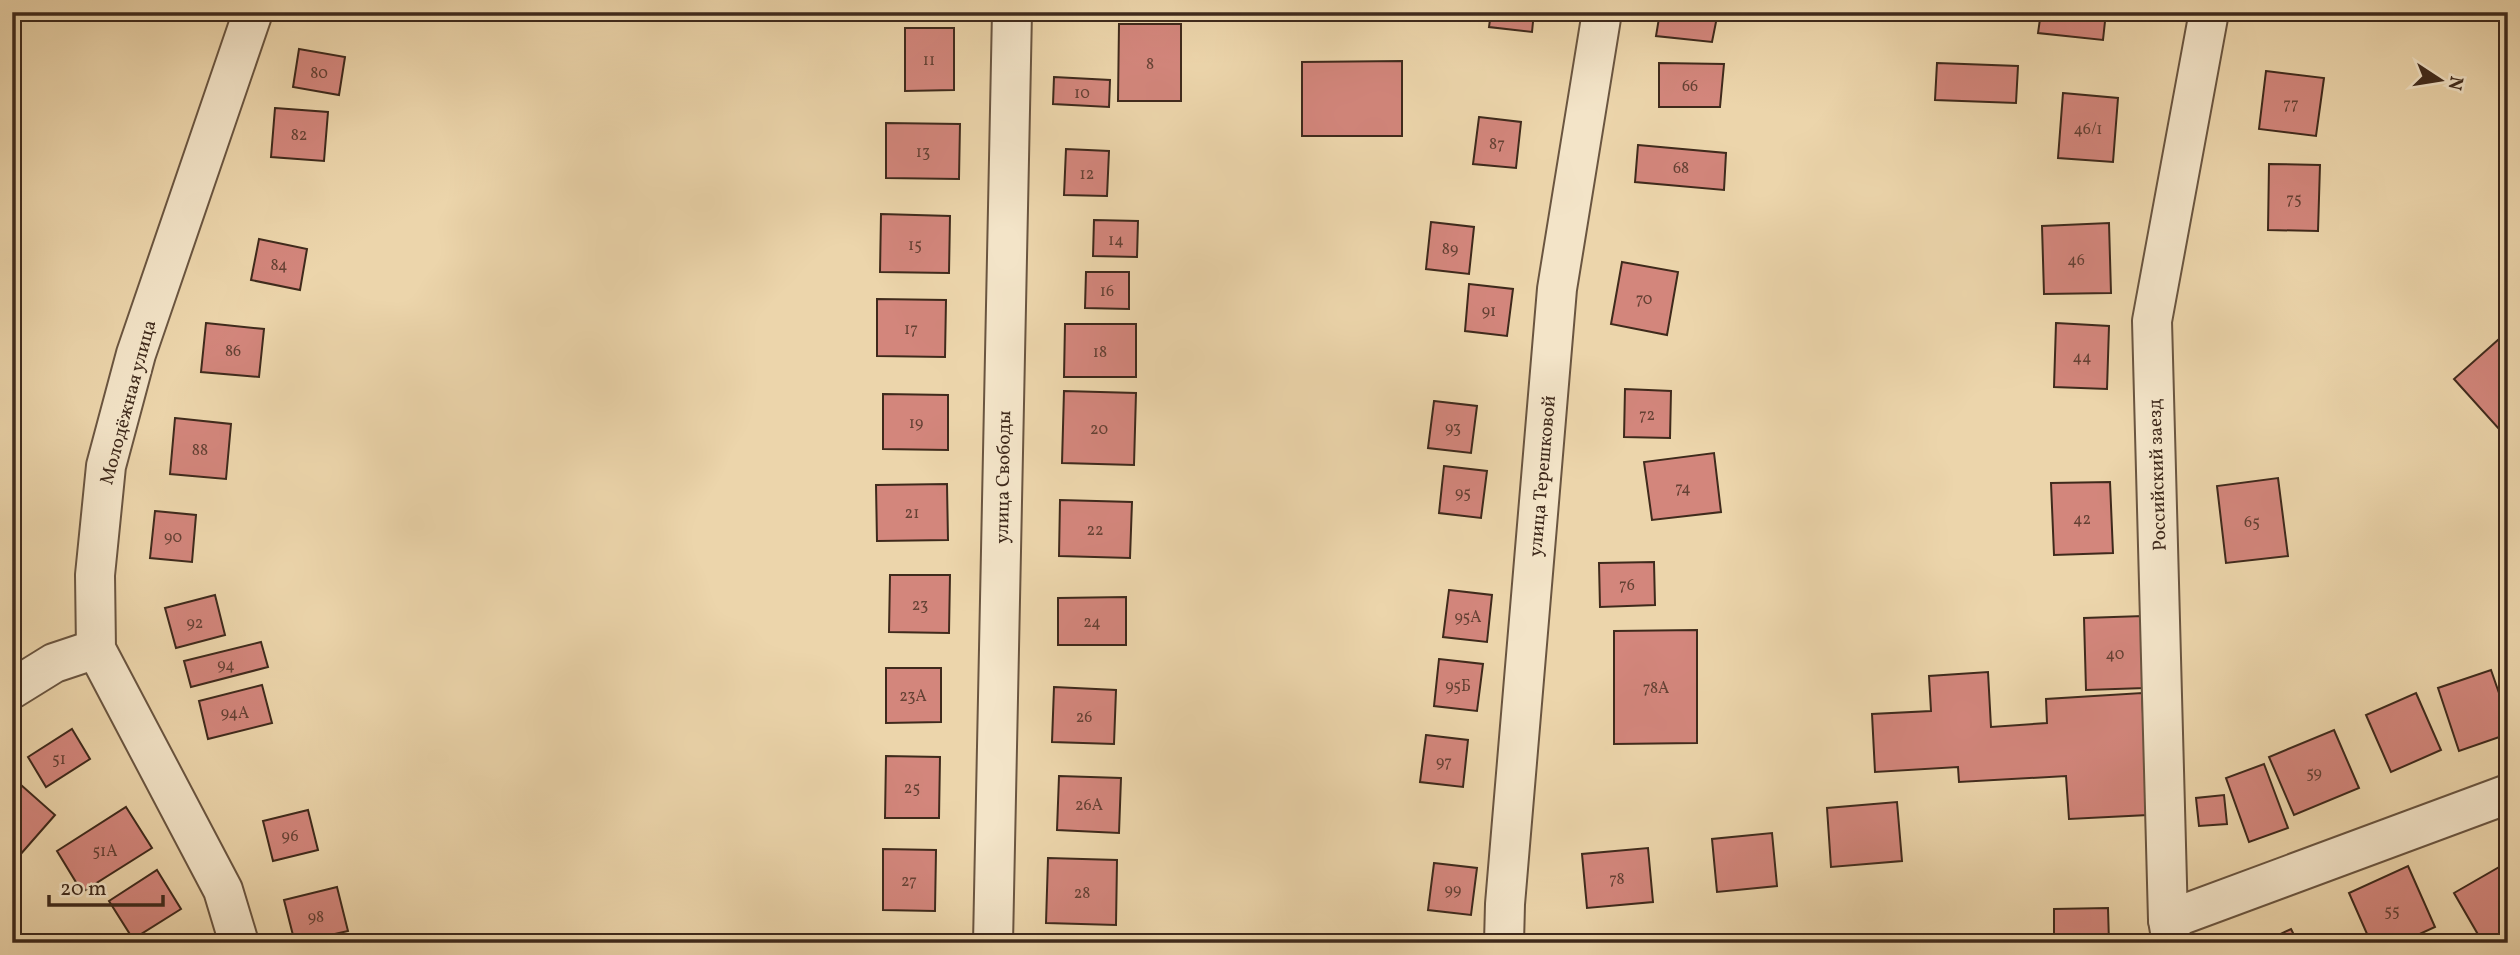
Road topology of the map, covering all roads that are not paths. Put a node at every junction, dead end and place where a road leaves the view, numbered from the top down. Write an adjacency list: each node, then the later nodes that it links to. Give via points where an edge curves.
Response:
1 (253, 12): 5 (street, Молодёжная улица, via 136,354 106,466 95,575)
2 (1012, 12): 10 (street, улица Свободы)
3 (1602, 12): 11 (street, улица Терешковой, via 1557,289)
4 (2209, 12): 8 (street, Российский заезд, via 2152,321)
5 (96, 649): 6 (street, via 54,663); 9 (street, Молодёжная улица, via 223,890)
6 (12, 690)
7 (2508, 794): 8 (street)
8 (2170, 931)
9 (239, 943)
10 (993, 943)
11 (1504, 943)

